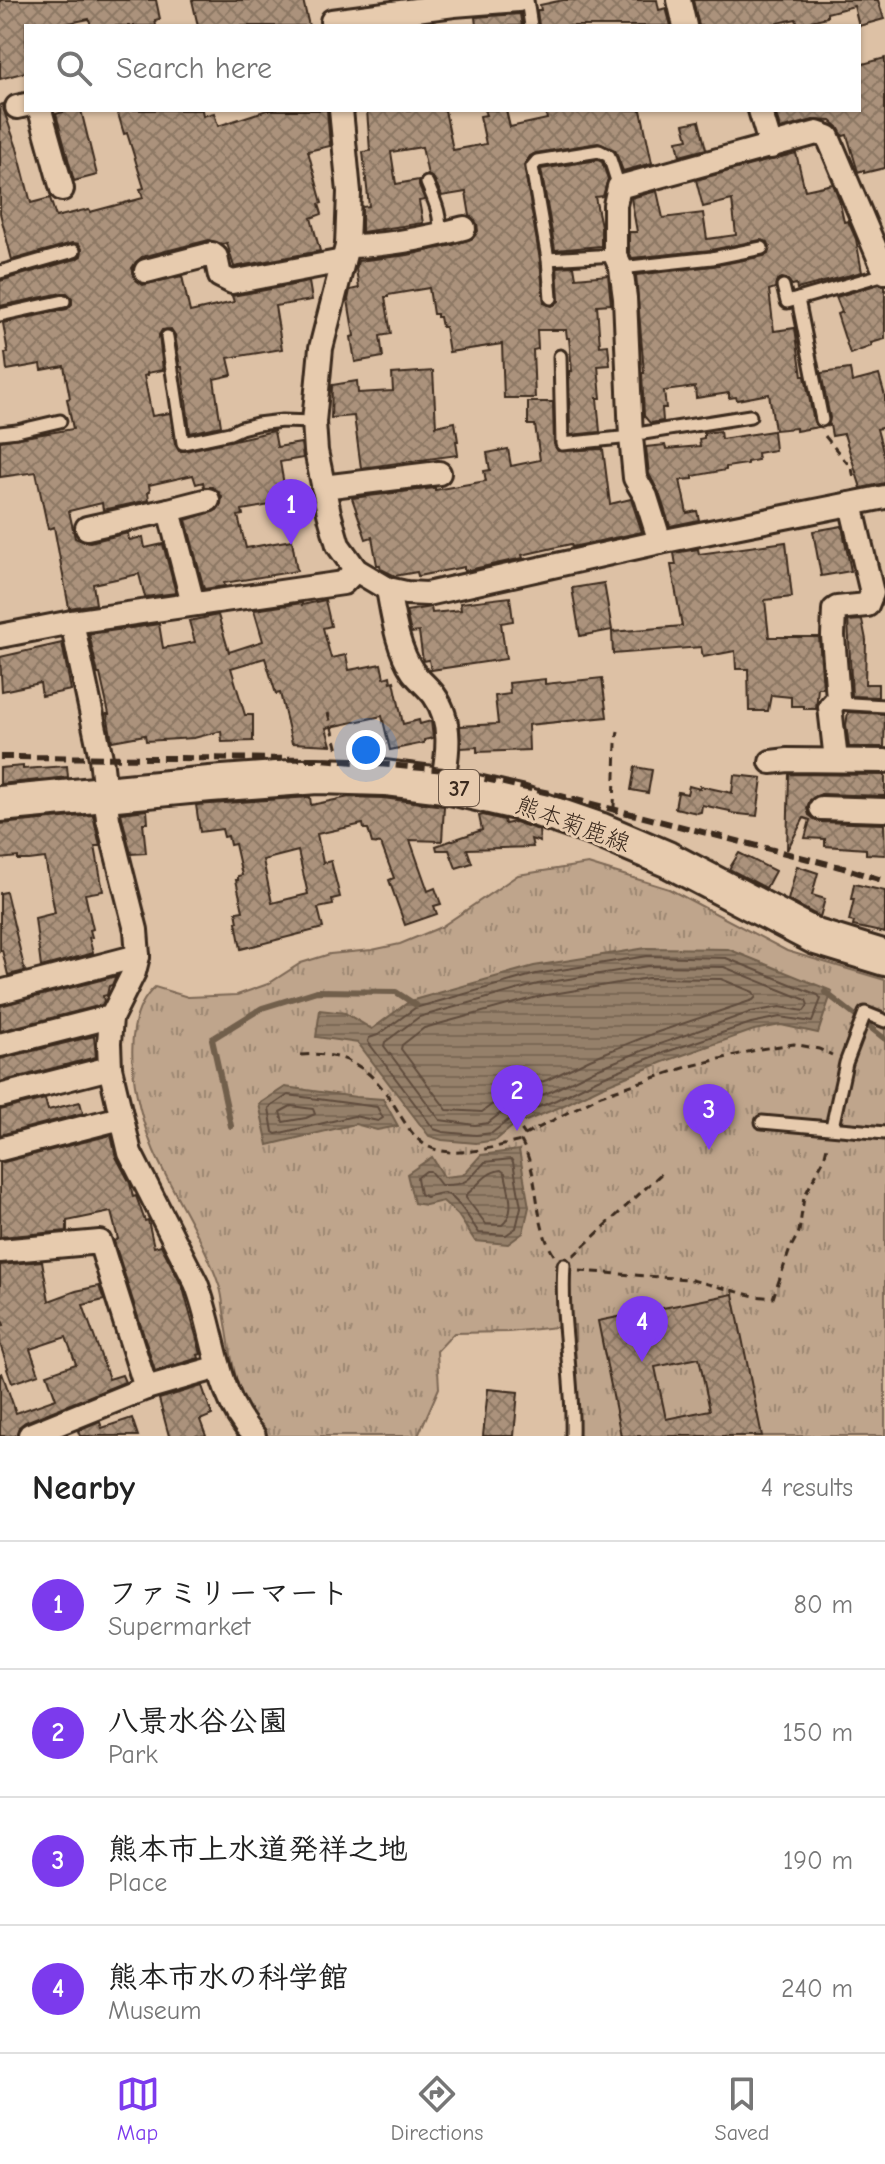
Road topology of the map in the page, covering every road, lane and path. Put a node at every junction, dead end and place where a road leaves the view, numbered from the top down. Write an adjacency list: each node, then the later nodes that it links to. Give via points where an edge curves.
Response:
1 (518, 0): 4 (street)
2 (527, 0): 7 (lane)
3 (679, 0): 8 (street)
4 (454, 2): 6 (street)
5 (331, 16): 6 (street)
6 (414, 19)
7 (531, 24)
8 (685, 24)
9 (41, 112): 15 (street)
10 (341, 112): 21 (street, via 349,192)
11 (761, 112): 12 (street)
12 (771, 147): 14 (street); 18 (street, via 817,133 828,137)
13 (427, 183): 17 (lane, via 441,224)
14 (619, 187): 22 (lane, via 609,156 599,151 537,161 532,167); 23 (street)
15 (62, 189)
16 (464, 228): 17 (street)
17 (439, 234): 21 (street, via 362,246)
18 (879, 242): 26 (street)
19 (762, 248): 23 (lane, via 712,258)
20 (74, 251): 25 (lane)
21 (345, 254): 24 (street, via 232,282 220,276 212,254); 37 (street, via 321,348)
22 (548, 259): 23 (lane); 28 (lane)
23 (618, 262): 39 (street, via 625,298)
24 (146, 271)
25 (0, 272)
26 (885, 273): 29 (lane)
27 (783, 286): 29 (lane, via 787,302)
28 (551, 298)
29 (798, 299): 35 (lane)
30 (64, 301): 31 (lane)
31 (0, 315)
32 (167, 337): 37 (lane, via 183,443 257,424)
33 (560, 356): 39 (lane, via 562,444)
34 (750, 416): 39 (lane)
35 (822, 420): 44 (path, via 825,438 852,469)
36 (60, 421): 38 (lane)
37 (314, 422): 41 (street)
38 (0, 433)
39 (631, 436): 47 (street, via 635,478)
40 (439, 473): 41 (street)
41 (323, 487): 48 (street, via 338,545)
42 (885, 497): 44 (street)
43 (208, 500): 45 (street)
44 (856, 503): 47 (street); 53 (street, via 872,593 867,605 834,610)
45 (169, 510): 46 (street); 50 (street)
46 (87, 528)
47 (660, 542): 49 (street, via 427,594)
48 (356, 570): 49 (street); 50 (street, via 343,583)
49 (388, 589): 61 (street, via 402,648 444,712 448,734)
50 (193, 604): 51 (street)
51 (72, 622): 52 (street); 62 (street)
52 (0, 636)
53 (835, 703): 54 (lane); 57 (street, via 830,707)
54 (885, 706)
55 (328, 713): 60 (path)
56 (618, 731): 66 (path)
57 (836, 760): 58 (street); 59 (street)
58 (885, 761)
59 (771, 762)
60 (345, 777): 61 (main road, 熊本菊鹿線 / 37); 62 (main road, 熊本菊鹿線 / 37)
61 (442, 785): 66 (main road, 熊本菊鹿線 / 37, via 520,803)
62 (105, 794): 63 (main road, 熊本菊鹿線 / 37); 67 (street)
63 (0, 804)
64 (821, 808): 65 (street)
65 (885, 810)
66 (610, 835): 68 (main road, 熊本菊鹿線 / 37, via 816,937)
67 (138, 956): 69 (street); 70 (street)
68 (885, 958)
69 (0, 992)
70 (111, 1018): 72 (street); 75 (street)
71 (885, 1021): 74 (lane, via 865,1013)
72 (0, 1045)
73 (301, 1055): 83 (path, via 344,1058 364,1069 428,1147 462,1153)
74 (846, 1063): 80 (lane); 82 (path, via 794,1044 760,1049 601,1095)
75 (110, 1068): 77 (street); 78 (street)
76 (498, 1095): 82 (path)
77 (0, 1096)
78 (121, 1118): 84 (street); 88 (street, via 130,1153 196,1283)
79 (762, 1122): 80 (lane)
80 (832, 1127): 81 (lane); 87 (path, via 773,1298 688,1279 582,1272)
81 (885, 1133)
82 (525, 1135): 83 (path)
83 (521, 1141): 87 (path, via 529,1156 546,1241)
84 (0, 1149)
85 (664, 1171): 87 (path)
86 (0, 1251): 89 (street, via 100,1242)
87 (564, 1265): 94 (lane)
88 (219, 1367): 89 (street); 90 (street)
89 (146, 1388): 91 (street)
90 (235, 1412): 92 (street); 93 (street)
91 (30, 1435)
92 (236, 1436)
93 (254, 1436)
94 (572, 1436)

